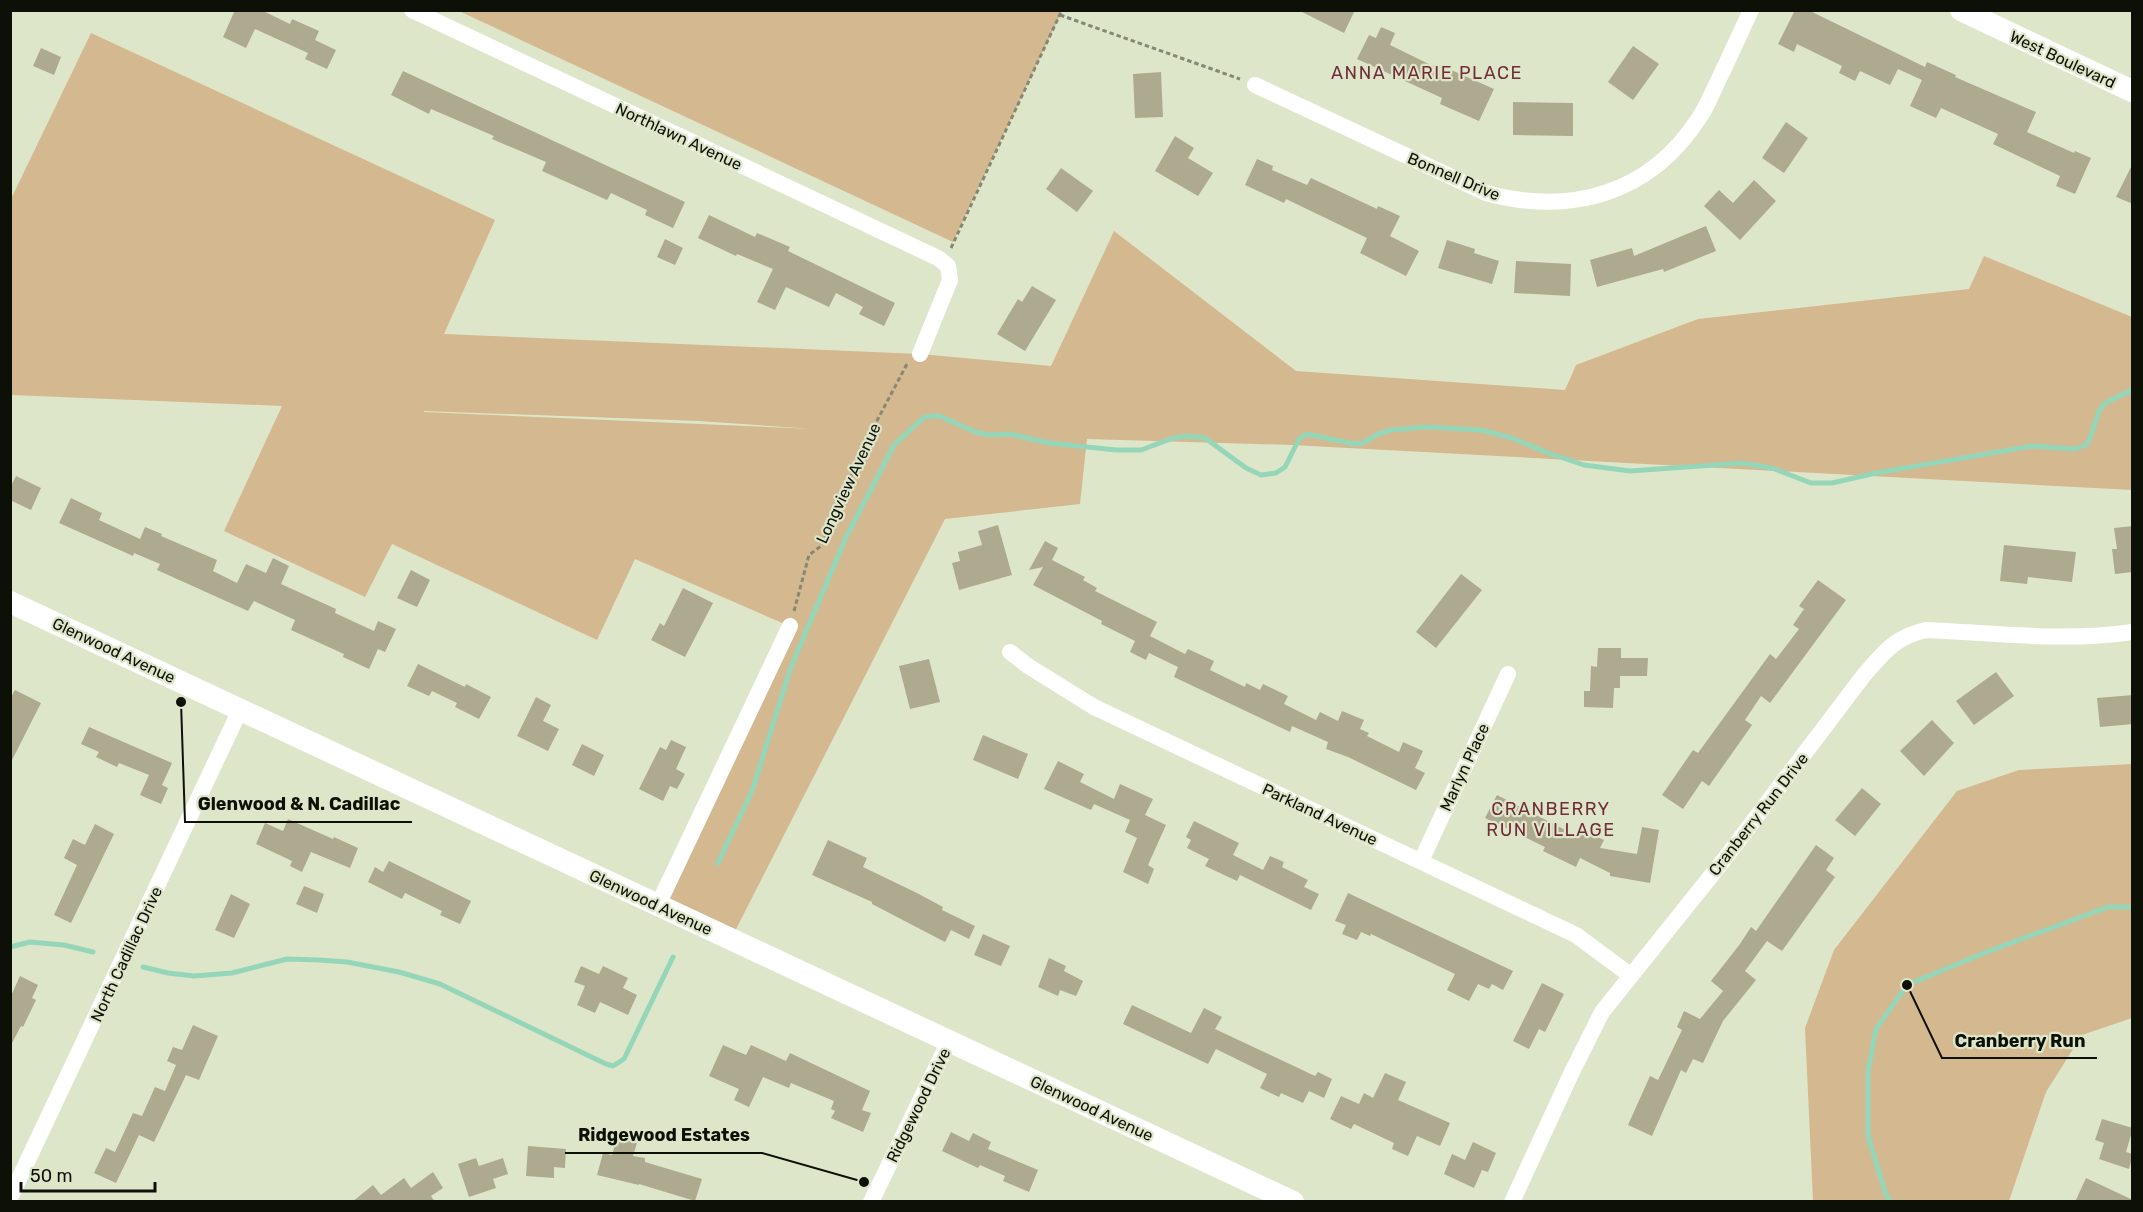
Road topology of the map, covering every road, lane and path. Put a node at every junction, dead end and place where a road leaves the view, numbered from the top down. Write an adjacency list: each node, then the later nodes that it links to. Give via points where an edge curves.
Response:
1 (412, 10): 7 (street, Northlawn Avenue)
2 (1751, 10): 5 (street, Bonnell Drive, via 1701,115 1674,151 1624,185 1565,202 1511,200 1474,188)
3 (1961, 10): 6 (street, West Boulevard)
4 (1061, 13): 5 (path); 7 (path)
5 (1256, 85)
6 (2133, 91)
7 (944, 263): 8 (street, via 950,280)
8 (920, 354): 10 (path, Longview Avenue, via 912,356 901,372 821,546 809,555)
9 (10, 602): 14 (street, Glenwood Avenue)
10 (790, 626): 16 (street)
11 (2133, 632): 17 (street, Cranberry Run Drive, via 2063,637 1926,630 1900,639 1864,675 1723,861)
12 (1010, 652): 15 (street, Parkland Avenue, via 1094,707)
13 (1508, 674): 15 (street, Marlyn Place)
14 (240, 710): 16 (street, Glenwood Avenue); 19 (street, North Cadillac Drive)
15 (1421, 861): 17 (street, Parkland Avenue, via 1576,935)
16 (657, 905): 18 (street, Glenwood Avenue)
17 (1630, 975): 22 (street, Cranberry Run Drive, via 1602,1012)
18 (949, 1041): 20 (street, Ridgewood Drive); 21 (street, Glenwood Avenue)
19 (10, 1198)
20 (871, 1202)
21 (1293, 1202)
22 (1512, 1202)

